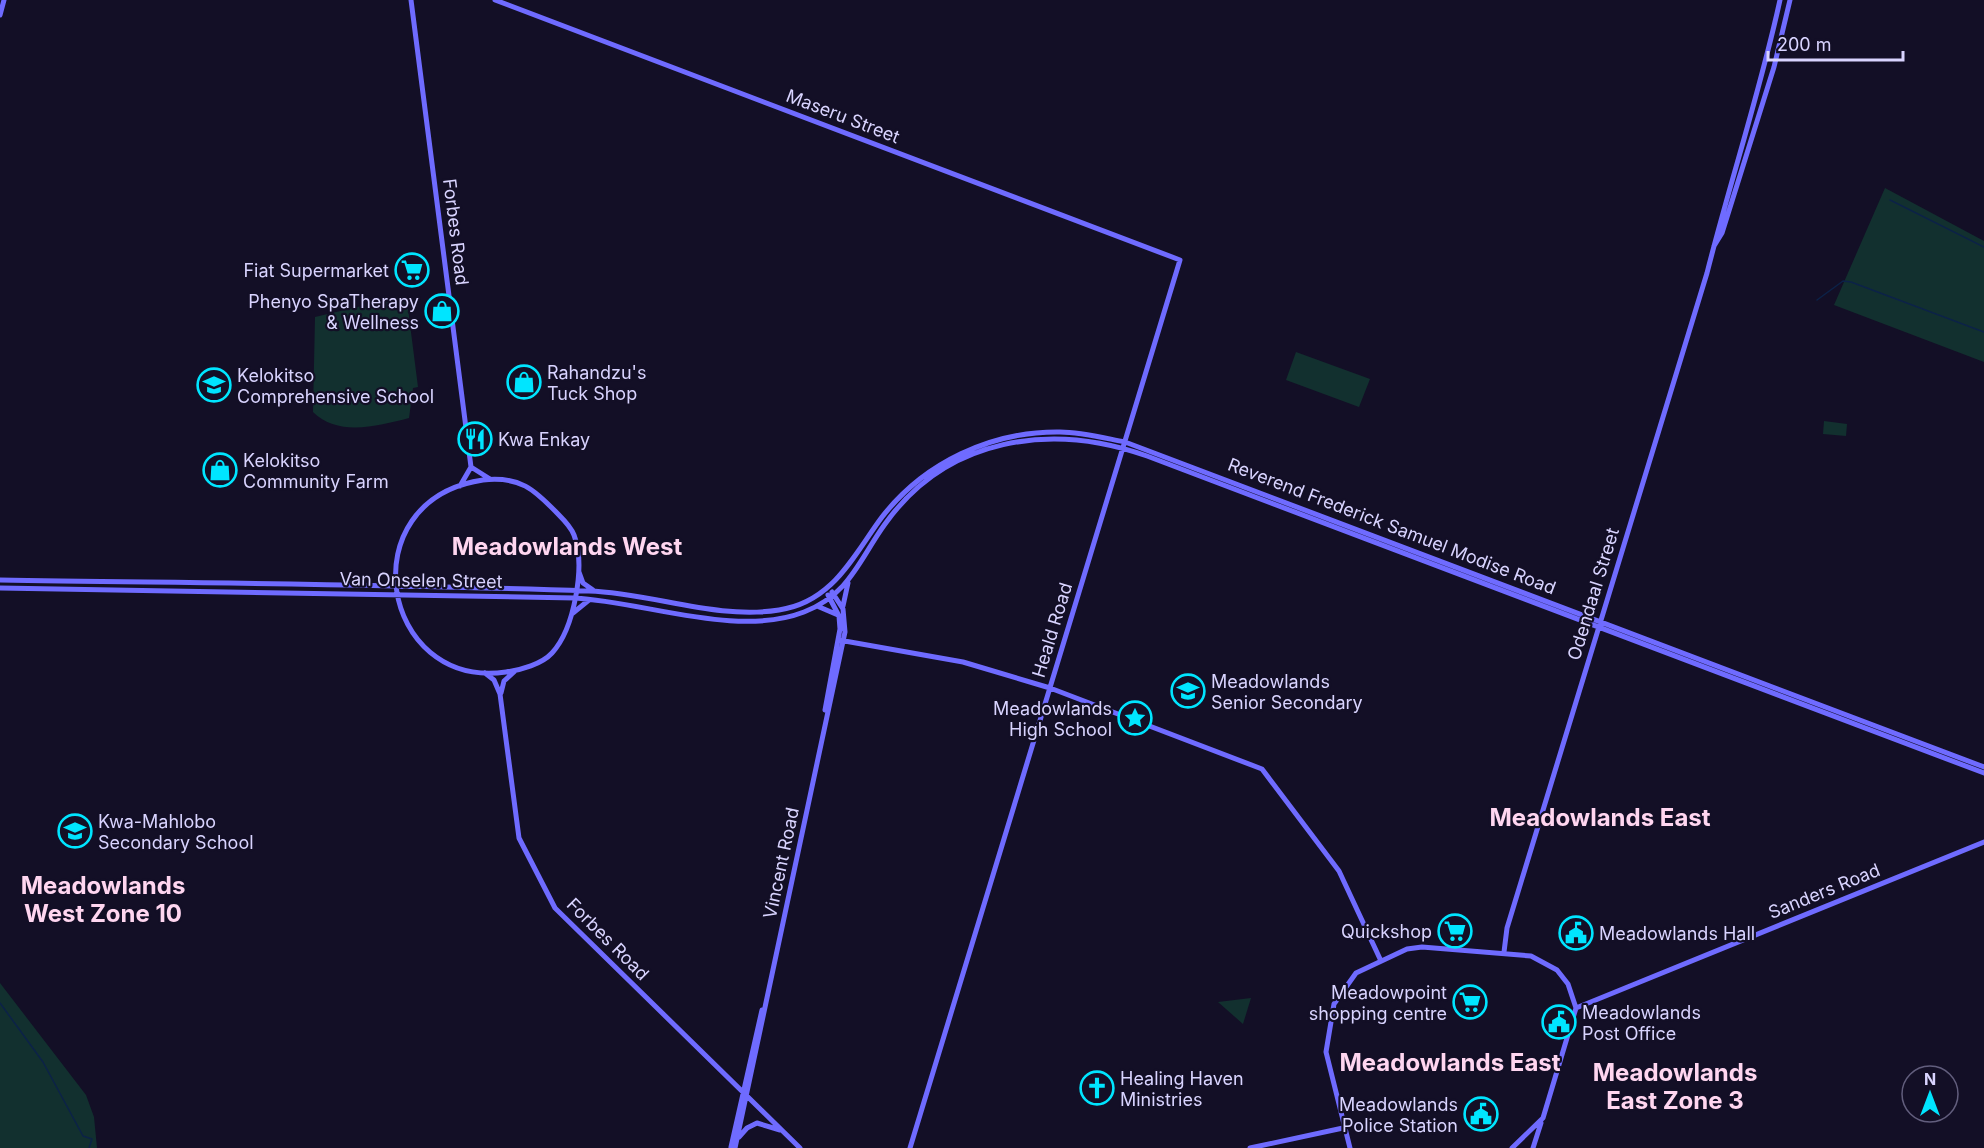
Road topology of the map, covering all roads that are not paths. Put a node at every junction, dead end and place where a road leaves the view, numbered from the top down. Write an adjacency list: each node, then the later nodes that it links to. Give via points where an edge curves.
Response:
1 (3, 0): 6 (street)
2 (411, 0): 10 (street, Forbes Road)
3 (495, 0): 8 (street, Maseru Street)
4 (1780, 0): 7 (street, Odendaal Street)
5 (1790, 0): 7 (street, Odendaal Street, via 1764,101 1722,233)
6 (0, 15)
7 (1714, 246): 29 (street, Odendaal Street)
8 (1180, 260): 9 (street, Heald Road)
9 (1124, 445): 15 (street, Reverend Frederick Samuel Modise Road, via 1041,438 972,455 926,481 901,504); 18 (street, Reverend Frederick Samuel Modise Road, via 1084,434 1043,432 994,440 968,450 927,474 899,498 847,569); 29 (street, Reverend Frederick Samuel Modise Road); 33 (street, Heald Road)
10 (471, 467): 11 (street); 12 (street)
11 (490, 479): 12 (street); 13 (street, via 528,486 543,499 573,532)
12 (460, 486): 16 (street, via 435,498 413,521 398,552)
13 (578, 568): 19 (street); 20 (street, via 583,583)
14 (0, 580): 16 (street, Van Onselen Street)
15 (848, 582): 22 (street, Reverend Frederick Samuel Modise Road); 26 (street)
16 (394, 586): 19 (street, Van Onselen Street); 21 (street)
17 (0, 588): 21 (street, Van Onselen Street)
18 (827, 589): 20 (street, Van Onselen Street, via 803,603 769,611 712,609); 22 (street, Vincent Road)
19 (576, 590): 20 (street, Van Onselen Street); 23 (street)
20 (598, 591)
21 (396, 595): 23 (street, Van Onselen Street); 32 (street, via 405,620 424,645 448,662)
22 (832, 596): 25 (street, Van Onselen Street); 26 (street, Vincent Road); 28 (street, Vincent Road)
23 (574, 598): 24 (street, Van Onselen Street); 27 (street)
24 (591, 599): 25 (street, Van Onselen Street, via 723,619 779,618); 27 (street)
25 (818, 606): 28 (street)
26 (843, 609): 30 (street, Vincent Road, via 846,626)
27 (571, 616): 31 (street, via 551,654)
28 (839, 616): 30 (street, Vincent Road)
29 (1599, 624): 35 (street, Reverend Frederick Samuel Modise Road); 36 (street, Reverend Frederick Samuel Modise Road); 38 (street, Odendaal Street, via 1507,928)
30 (841, 641): 33 (street, via 963,662); 41 (street, Vincent Road)
31 (517, 670): 32 (street); 34 (street, via 504,681)
32 (484, 672): 34 (street, Forbes Road, via 494,680)
33 (1050, 688): 39 (street, via 1262,769 1339,871); 48 (street, Heald Road)
34 (500, 694): 41 (street, Forbes Road, via 519,838 549,899)
35 (1984, 766)
36 (1984, 773)
37 (1984, 842): 40 (street, Sanders Road)
38 (1504, 952): 39 (street, via 1414,948); 40 (street, via 1531,956 1557,970 1568,984)
39 (1380, 961): 43 (street, via 1352,976 1332,1010 1326,1052)
40 (1576, 1008): 42 (street)
41 (745, 1094): 44 (street, Forbes Road); 45 (street, Vincent Road); 46 (street, Vincent Road)
42 (1543, 1118): 51 (street); 52 (street)
43 (1343, 1128): 49 (street); 50 (street)
44 (784, 1132): 45 (street, via 758,1123 747,1128); 47 (street, Forbes Road)
45 (737, 1140): 46 (street, Vincent Road)
46 (733, 1148)
47 (800, 1148)
48 (910, 1148)
49 (1250, 1148)
50 (1350, 1148)
51 (1512, 1148)
52 (1533, 1148)

